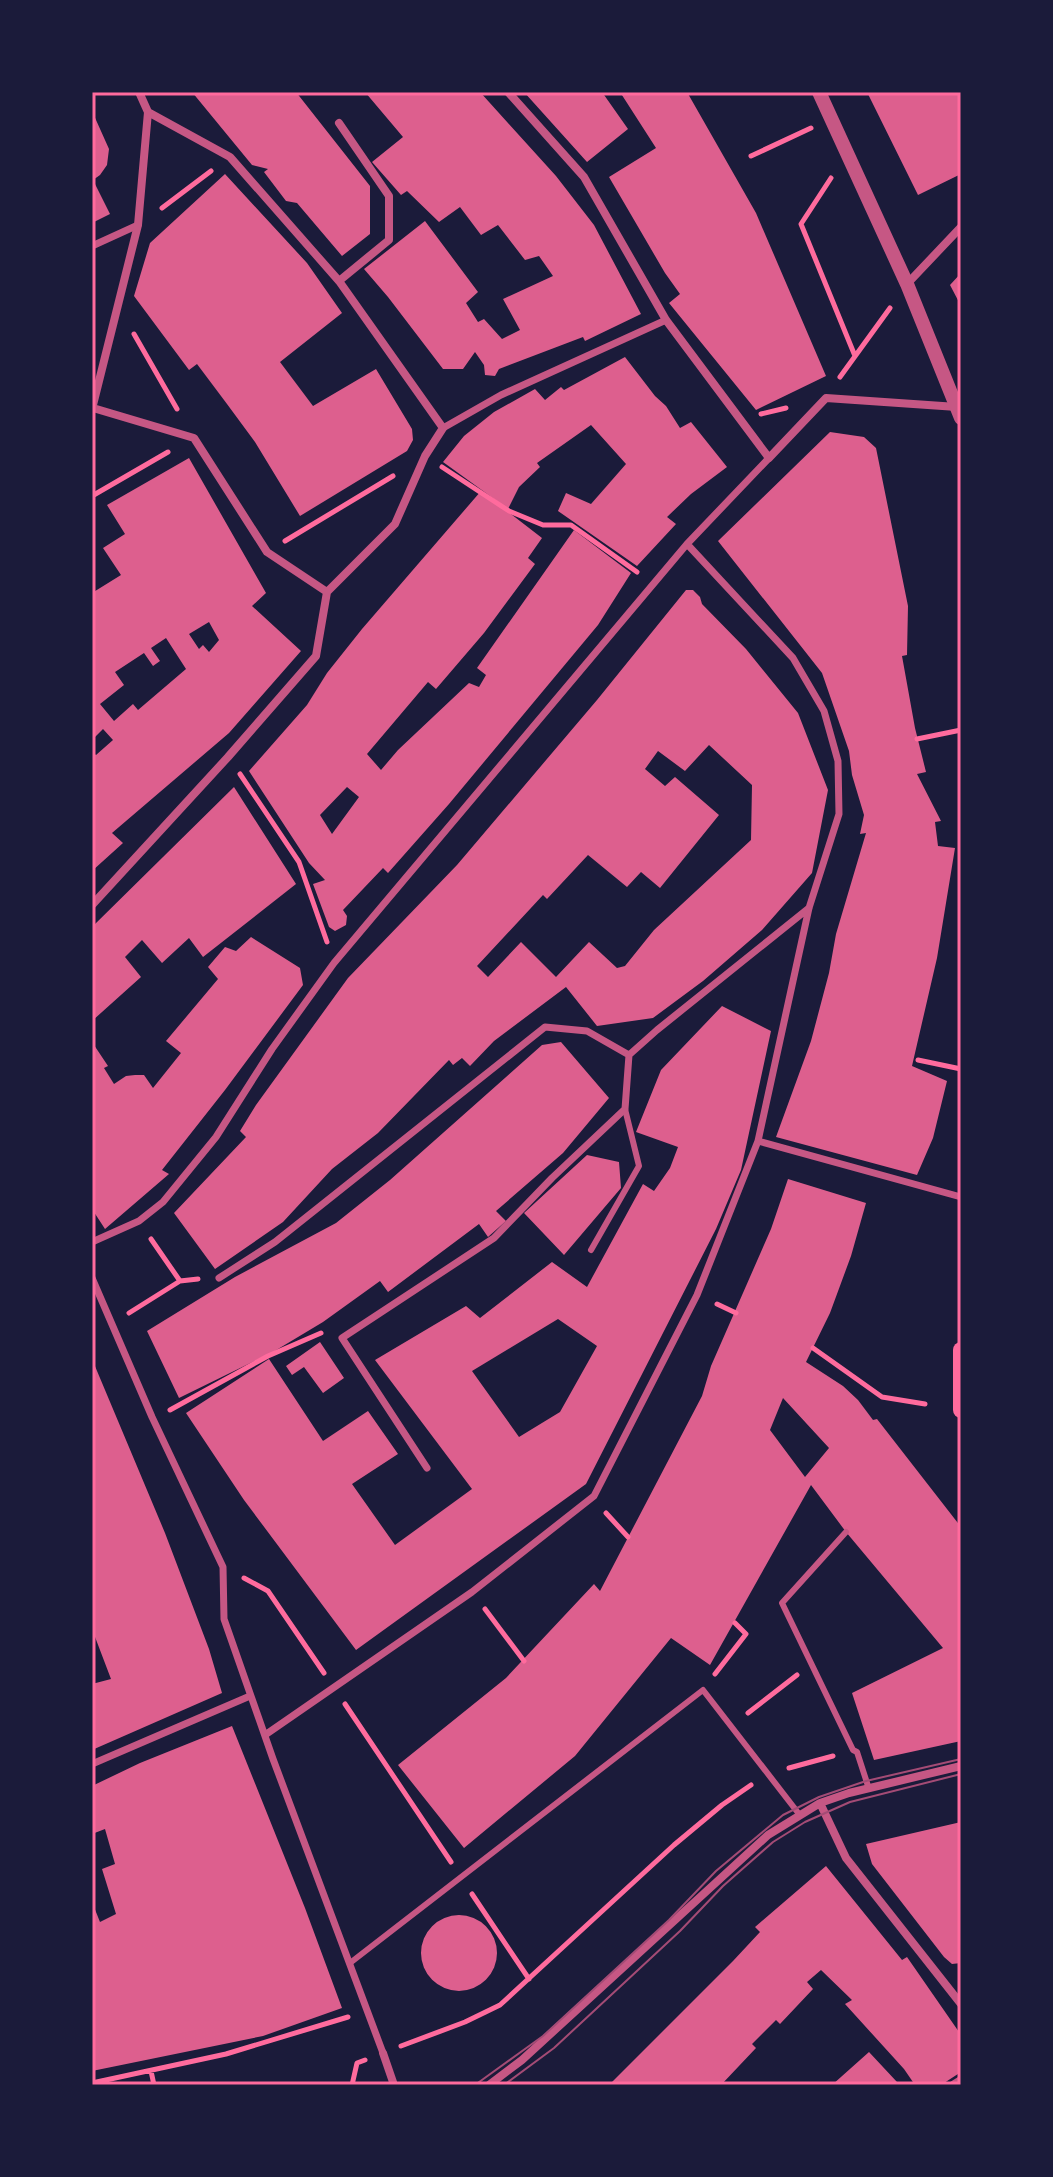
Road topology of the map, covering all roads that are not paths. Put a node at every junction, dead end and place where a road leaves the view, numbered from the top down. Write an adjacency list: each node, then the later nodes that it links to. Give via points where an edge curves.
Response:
1 (139, 92): 4 (street)
2 (508, 92): 11 (street, via 584,177)
3 (819, 92): 10 (street)
4 (148, 112): 6 (street); 9 (street, via 230,157)
5 (339, 123): 9 (street, via 389,196 389,240)
6 (138, 225): 8 (street); 12 (street)
7 (961, 227): 10 (street)
8 (92, 246)
9 (339, 281): 14 (street)
10 (907, 284): 13 (street)
11 (666, 320): 14 (street, via 501,395); 15 (street)
12 (92, 408): 17 (street, via 194,438 267,552)
13 (960, 413): 15 (street, via 826,398)
14 (443, 428): 17 (street, via 395,524)
15 (769, 458): 16 (street)
16 (687, 544): 19 (street, via 793,658 824,711 838,761 839,814); 24 (street, via 334,963 216,1137 163,1202 139,1221)
17 (327, 592): 18 (street, via 316,656)
18 (92, 905)
19 (809, 908): 20 (street); 22 (street)
20 (629, 1055): 21 (street); 27 (street, via 587,1031 545,1027 275,1242)
21 (625, 1109): 25 (lane, via 639,1166); 30 (street, via 494,1238 342,1338)
22 (758, 1141): 23 (street); 33 (street, via 697,1295 594,1496 472,1592)
23 (961, 1197)
24 (92, 1242)
25 (591, 1250)
26 (92, 1278): 32 (street, via 223,1567 224,1619)
27 (219, 1278)
28 (961, 1350): 29 (main road)
29 (961, 1410)
30 (427, 1468)
31 (846, 1532): 36 (lane, via 782,1603 857,1752)
32 (250, 1696): 33 (street); 34 (street)
33 (265, 1735): 39 (street)
34 (92, 1764)
35 (961, 1766): 36 (street)
36 (869, 1789): 37 (street)
37 (820, 1803): 38 (street); 41 (street, via 846,1858)
38 (799, 1814): 39 (lane, via 703,1690); 45 (street, via 768,1835)
39 (350, 1963): 43 (street)
40 (961, 1982): 41 (street)
41 (949, 1988): 42 (street)
42 (961, 2004)
43 (383, 2053): 46 (street)
44 (961, 2080): 47 (street)
45 (491, 2084)
46 (394, 2085)
47 (953, 2085)

